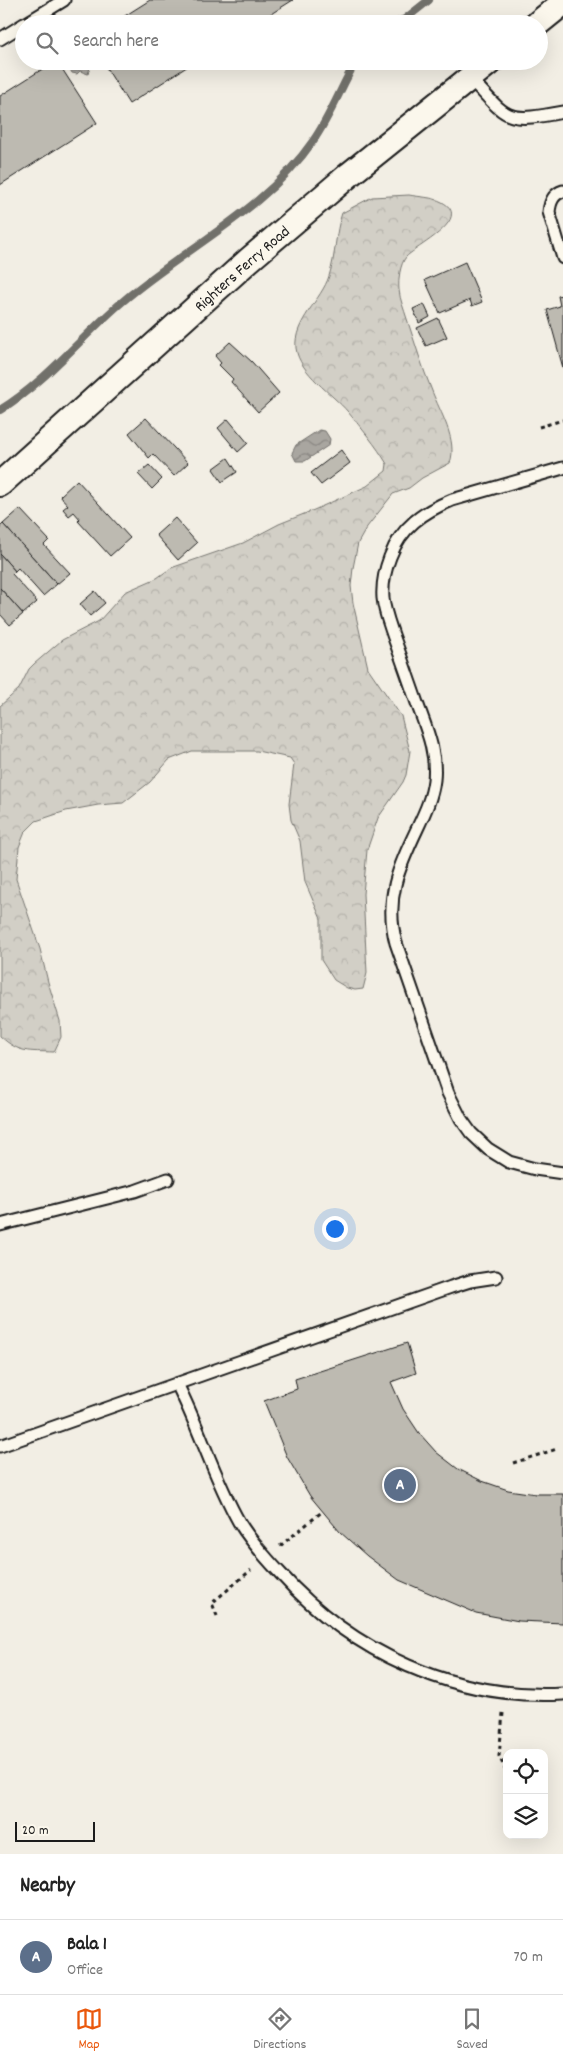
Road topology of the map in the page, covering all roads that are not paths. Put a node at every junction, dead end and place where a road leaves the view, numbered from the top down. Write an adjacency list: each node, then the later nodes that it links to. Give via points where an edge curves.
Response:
1 (64, 0): 3 (lane)
2 (563, 3): 4 (street)
3 (39, 15)
4 (548, 15)
5 (15, 30): 6 (lane)
6 (0, 39)
7 (480, 70): 8 (street, Righters Ferry Road)
8 (470, 78): 9 (lane, via 508,116 526,119); 13 (street, Righters Ferry Road, via 249,260)
9 (563, 112)
10 (563, 191): 11 (lane, via 553,198 549,212)
11 (563, 258)
12 (563, 468): 14 (lane, via 452,500 418,517 394,545 383,581 383,598 432,744 434,763 430,798 395,882 392,918 396,943 448,1093 471,1133 509,1162)
13 (0, 484)
14 (563, 1173)
15 (168, 1179): 16 (lane, via 135,1191)
16 (0, 1225)
17 (496, 1277): 18 (lane, via 470,1281)
18 (177, 1384): 19 (lane); 20 (lane, via 214,1472 241,1524 266,1558 308,1602 353,1636 402,1664 430,1675 489,1690)
19 (0, 1446)
20 (563, 1694)

